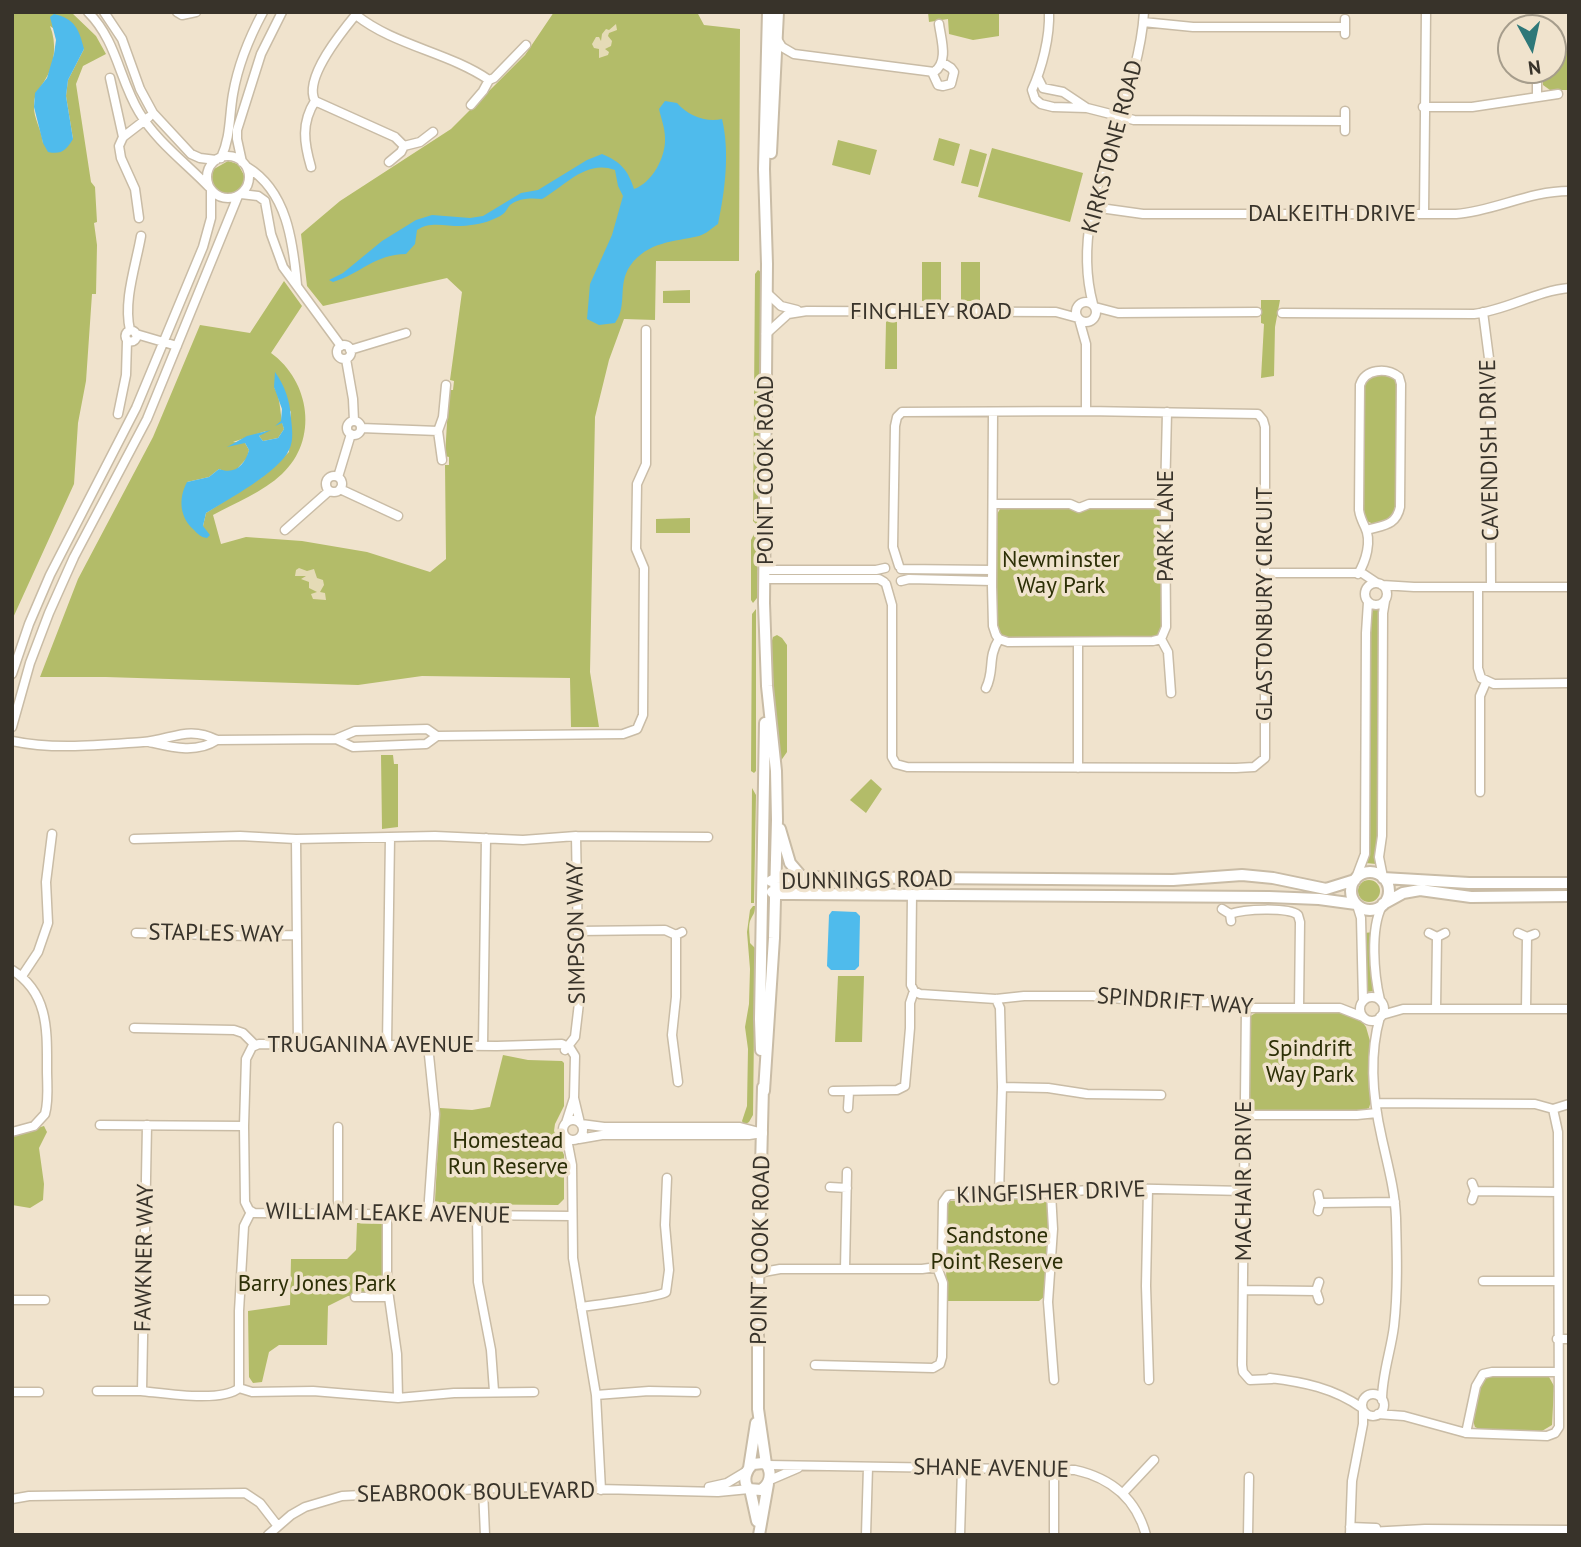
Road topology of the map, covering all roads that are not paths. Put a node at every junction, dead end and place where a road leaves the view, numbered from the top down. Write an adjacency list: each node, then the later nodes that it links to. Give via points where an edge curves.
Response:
1 (88, 12): 19 (street)
2 (104, 12): 16 (street)
3 (177, 12): 4 (street)
4 (196, 12)
5 (263, 12): 46 (street, via 237,75 228,142)
6 (282, 12): 48 (street, via 261,54 237,130)
7 (768, 12): 42 (main road, POINT COOK ROAD)
8 (778, 12): 20 (main road, POINT COOK ROAD)
9 (1049, 12): 27 (street)
10 (1144, 12): 14 (street, KIRKSTONE ROAD)
11 (1420, 12): 18 (street)
12 (1426, 12): 18 (street)
13 (357, 13): 28 (street, via 376,29); 34 (street, via 322,62 311,92)
14 (1143, 22): 17 (street, via 1192,27); 40 (street, KIRKSTONE ROAD)
15 (939, 24): 24 (street)
16 (113, 25): 19 (street); 39 (street)
17 (1345, 27)
18 (1424, 27): 36 (street)
19 (103, 31): 41 (street)
20 (776, 37): 22 (street); 23 (main road, POINT COOK ROAD)
21 (526, 46): 28 (street)
22 (794, 54): 23 (street); 25 (street)
23 (774, 62): 42 (main road, POINT COOK ROAD)
24 (943, 63): 25 (street); 25 (street, via 954,72 951,84 938,85)
25 (932, 72)
26 (110, 78): 44 (street)
27 (1038, 78): 30 (street); 31 (street)
28 (489, 80): 35 (street)
29 (1537, 84): 33 (street)
30 (1043, 88): 31 (street); 37 (street, via 1063,92)
31 (1034, 91): 37 (street, via 1041,104)
32 (1558, 94): 33 (street)
33 (1537, 97): 36 (street, via 1479,107)
34 (315, 101): 45 (street, via 387,132); 49 (street, via 304,130)
35 (471, 105)
36 (1423, 107): 54 (street)
37 (1087, 108): 40 (street)
38 (1345, 111): 40 (street, via 1345,126)
39 (153, 113): 41 (street); 46 (street, via 191,154)
40 (1120, 117): 53 (street, KIRKSTONE ROAD)
41 (145, 121): 44 (street); 50 (street)
42 (768, 121): 62 (main road, POINT COOK ROAD)
43 (433, 132): 45 (street, via 420,142)
44 (123, 137): 55 (street, via 119,153 135,189)
45 (404, 145): 47 (street)
46 (218, 159): 48 (street, via 232,157); 50 (street, via 208,172)
47 (389, 162)
48 (245, 164): 52 (street, via 250,178); 56 (street, via 273,191)
49 (311, 167)
50 (210, 188): 52 (street, via 226,198); 77 (street, via 207,237)
51 (1569, 191): 54 (street, DALKEITH DRIVE, via 1537,193 1477,212)
52 (240, 195): 57 (street, via 265,201); 79 (street)
53 (1093, 207): 54 (street, DALKEITH DRIVE, via 1135,214); 59 (street, KIRKSTONE ROAD)
54 (1424, 214)
55 (139, 218)
56 (289, 229): 57 (street); 60 (street)
57 (271, 234): 60 (street, via 283,267)
58 (141, 236): 76 (street, via 130,295)
59 (1088, 282): 63 (street, KIRKSTONE ROAD); 64 (street, KIRKSTONE ROAD)
60 (297, 285): 80 (street)
61 (1569, 288): 70 (street)
62 (767, 292): 65 (street, FINCHLEY ROAD, via 780,306); 75 (main road, POINT COOK ROAD)
63 (1079, 305): 64 (street); 66 (street, FINCHLEY ROAD); 71 (street)
64 (1094, 306): 68 (street); 72 (street)
65 (807, 311): 66 (street, FINCHLEY ROAD); 75 (street, FINCHLEY ROAD, via 788,314)
66 (1056, 312): 71 (street, FINCHLEY ROAD)
67 (1256, 312): 68 (street)
68 (1118, 313): 72 (street)
69 (1282, 313): 70 (street)
70 (1483, 313): 111 (street, CAVENDISH DRIVE, via 1490,366)
71 (1079, 318): 72 (street, via 1084,322); 78 (street)
72 (1094, 319): 78 (street)
73 (646, 330): 128 (street, via 646,464 637,484 636,549 644,568 641,723 623,734)
74 (406, 333): 80 (street)
75 (766, 334): 102 (main road, POINT COOK ROAD)
76 (132, 337): 77 (street); 85 (street)
77 (163, 342): 79 (street); 120 (street, via 126,431 50,575)
78 (1086, 344): 82 (street)
79 (177, 346): 126 (street, via 140,434 49,613)
80 (346, 352): 86 (street)
81 (446, 385): 87 (street)
82 (1086, 411): 83 (street, GLASTONBURY CIRCUIT); 84 (street, GLASTONBURY CIRCUIT)
83 (993, 412): 92 (street); 97 (street, GLASTONBURY CIRCUIT, via 907,411 897,417)
84 (1167, 412): 93 (street, PARK LANE); 101 (street, GLASTONBURY CIRCUIT, via 1254,413 1263,419)
85 (118, 414)
86 (357, 425): 87 (street); 89 (street, via 359,433 352,434)
87 (438, 431): 88 (street)
88 (442, 460)
89 (338, 477): 90 (street); 91 (street, via 327,478)
90 (340, 489): 91 (street); 94 (street)
91 (329, 491): 95 (street)
92 (993, 504): 93 (street); 100 (street)
93 (1165, 505): 118 (street, PARK LANE, via 1166,627)
94 (398, 516)
95 (285, 530)
96 (1367, 530): 96 (street, via 1359,510 1360,385 1367,373 1389,371 1401,384 1400,507 1390,524); 104 (street, via 1367,553)
97 (893, 547): 98 (street, GLASTONBURY CIRCUIT); 99 (street, GLASTONBURY CIRCUIT)
98 (885, 568): 99 (street, via 893,564); 102 (street); 107 (street)
99 (900, 568): 103 (street); 106 (street)
100 (992, 570): 103 (street); 105 (street)
101 (1265, 573): 104 (street); 134 (street, GLASTONBURY CIRCUIT, via 1265,755 1261,762 1249,768)
102 (765, 574): 107 (street, via 879,579); 123 (main road, POINT COOK ROAD)
103 (943, 574): 105 (street); 106 (street)
104 (1358, 574): 108 (street); 113 (street)
105 (992, 581): 117 (street, via 993,626)
106 (901, 582): 107 (street); 116 (street, GLASTONBURY CIRCUIT)
107 (885, 583): 116 (street, GLASTONBURY CIRCUIT)
108 (1379, 584): 109 (street); 113 (street, via 1370,585); 114 (street)
109 (1414, 587): 110 (street); 114 (street)
110 (1478, 587): 111 (street); 121 (street, via 1478,668)
111 (1491, 587): 112 (street)
112 (1569, 587)
113 (1365, 592): 115 (street)
114 (1386, 598): 115 (street, via 1376,605); 148 (street, via 1379,856)
115 (1368, 602): 149 (street, via 1364,854)
116 (892, 605): 134 (street, GLASTONBURY CIRCUIT, via 892,753 896,764)
117 (999, 639): 119 (street); 124 (street, via 992,651)
118 (1161, 639): 119 (street); 125 (street, via 1168,652)
119 (1078, 642): 134 (street)
120 (12, 674)
121 (1486, 682): 122 (street); 137 (street, via 1480,696)
122 (1569, 682)
123 (767, 686): 135 (main road, POINT COOK ROAD); 136 (main road, POINT COOK ROAD)
124 (986, 688)
125 (1171, 693)
126 (12, 727)
127 (169, 735): 130 (street, via 200,733); 132 (street); 133 (street)
128 (437, 736): 129 (street, via 427,729 355,731); 129 (street, via 426,744 389,746 353,747)
129 (336, 739): 130 (street)
130 (217, 740): 133 (street, via 205,748)
131 (12, 741): 132 (street, via 39,746)
132 (147, 741): 133 (street)
133 (170, 747)
134 (1078, 768)
135 (776, 771): 136 (main road); 138 (main road, POINT COOK ROAD)
136 (763, 781): 151 (main road, POINT COOK ROAD)
137 (1480, 792)
138 (777, 820): 146 (main road, via 790,863); 147 (main road, POINT COOK ROAD)
139 (52, 834): 164 (street, via 46,882 48,923 38,952)
140 (576, 836): 142 (street); 143 (street, SIMPSON WAY); 158 (street, SIMPSON WAY)
141 (390, 837): 143 (street, SIMPSON WAY); 145 (street, SIMPSON WAY); 181 (street)
142 (708, 837)
143 (486, 838): 183 (street)
144 (134, 839): 145 (street, SIMPSON WAY)
145 (296, 839): 161 (street)
146 (802, 877): 147 (main road, DUNNINGS ROAD); 149 (main road, DUNNINGS ROAD, via 1173,880 1242,875 1326,889)
147 (776, 878): 151 (main road, DUNNINGS ROAD); 152 (main road, POINT COOK ROAD)
148 (1383, 878): 149 (main road, via 1369,872); 150 (main road); 156 (main road, via 1389,889)
149 (1355, 879): 155 (main road, via 1351,893)
150 (1569, 883)
151 (762, 886): 152 (main road, DUNNINGS ROAD); 188 (main road, POINT COOK ROAD)
152 (775, 894): 153 (main road, DUNNINGS ROAD); 188 (main road, POINT COOK ROAD)
153 (912, 894): 155 (main road, DUNNINGS ROAD, via 1269,897); 165 (street, via 911,979)
154 (1569, 896): 156 (main road, via 1471,897 1420,890 1403,892)
155 (1356, 904): 156 (main road, via 1367,910); 167 (street, via 1362,918)
156 (1383, 905): 166 (street, via 1377,920 1375,974)
157 (1228, 915): 170 (street, via 1286,910 1298,915)
158 (577, 930): 185 (street, SIMPSON WAY, via 577,1031); 186 (street, via 679,933 677,1026 672,1044)
159 (136, 933): 161 (street, STAPLES WAY)
160 (1437, 934): 173 (street)
161 (295, 935): 179 (street)
162 (1527, 935): 174 (street)
163 (12, 970): 164 (street)
164 (22, 976): 205 (street, via 46,1017 47,1107 38,1124)
165 (917, 992): 168 (street); 190 (street, via 910,1009 905,1086)
166 (1381, 1001): 167 (street, via 1372,997); 172 (street); 176 (street)
167 (1362, 1002): 171 (street, SPINDRIFT WAY); 177 (street)
168 (998, 1004): 169 (street, SPINDRIFT WAY, via 1042,995); 187 (street)
169 (1246, 1007): 170 (street, SPINDRIFT WAY); 198 (street, MACHAIR DRIVE)
170 (1299, 1008): 171 (street, SPINDRIFT WAY)
171 (1340, 1008): 177 (street, SPINDRIFT WAY)
172 (1404, 1009): 173 (street); 176 (street)
173 (1436, 1009): 174 (street)
174 (1526, 1009): 175 (street)
175 (1569, 1009)
176 (1381, 1016): 177 (street); 184 (street)
177 (1364, 1017): 184 (street)
178 (134, 1028): 180 (street, via 234,1030)
179 (298, 1044): 180 (street, TRUGANINA AVENUE); 181 (street, TRUGANINA AVENUE)
180 (255, 1045): 203 (street, TRUGANINA AVENUE, via 246,1059)
181 (387, 1045): 182 (street, TRUGANINA AVENUE)
182 (428, 1045): 183 (street, TRUGANINA AVENUE); 223 (street, via 435,1114)
183 (483, 1046): 185 (street, TRUGANINA AVENUE)
184 (1374, 1047): 193 (street)
185 (567, 1048): 192 (street, via 575,1066)
186 (678, 1082)
187 (1002, 1087): 191 (street); 217 (street)
188 (764, 1091): 206 (main road, POINT COOK ROAD)
189 (833, 1091): 190 (street)
190 (849, 1092): 195 (street)
191 (1161, 1095)
192 (574, 1098): 199 (street); 200 (street)
193 (1376, 1103): 196 (street); 197 (street)
194 (1569, 1104): 196 (street)
195 (848, 1108)
196 (1555, 1108): 215 (street, via 1560,1117)
197 (1377, 1113): 198 (street); 218 (street)
198 (1244, 1115): 213 (street, MACHAIR DRIVE)
199 (566, 1123): 200 (street); 207 (street, via 563,1132)
200 (581, 1124): 206 (street, via 740,1127); 207 (street, via 583,1132)
201 (100, 1125): 202 (street)
202 (147, 1125): 203 (street); 249 (street, FAWKNER WAY)
203 (244, 1126): 220 (street, WILLIAM LEAKE AVENUE, via 244,1199)
204 (338, 1127): 221 (street)
205 (12, 1132)
206 (763, 1133): 207 (street); 229 (main road, POINT COOK ROAD)
207 (574, 1139): 225 (street)
208 (848, 1172): 210 (street)
209 (830, 1188): 210 (street)
210 (847, 1188): 230 (street)
211 (678, 1189): 239 (street, via 667,1183 666,1292)
212 (1148, 1189): 213 (street, KINGFISHER DRIVE); 216 (street, KINGFISHER DRIVE); 246 (street)
213 (1244, 1191): 233 (street, MACHAIR DRIVE)
214 (1473, 1191): 215 (street)
215 (1558, 1192): 226 (street)
216 (1051, 1193): 217 (street, KINGFISHER DRIVE); 245 (street, via 1048,1302)
217 (999, 1194): 228 (street, KINGFISHER DRIVE, via 944,1198 942,1259)
218 (1395, 1202): 219 (street); 244 (street, via 1395,1313)
219 (1319, 1203)
220 (251, 1212): 221 (street, WILLIAM LEAKE AVENUE); 247 (street, via 243,1233)
221 (338, 1213): 222 (street, WILLIAM LEAKE AVENUE)
222 (387, 1214): 223 (street, WILLIAM LEAKE AVENUE); 235 (street)
223 (428, 1214): 224 (street, WILLIAM LEAKE AVENUE)
224 (477, 1215): 225 (street, WILLIAM LEAKE AVENUE); 250 (street, via 478,1282)
225 (572, 1216): 239 (street)
226 (1558, 1244): 227 (street); 232 (street)
227 (1569, 1244)
228 (937, 1266): 230 (street); 242 (street, KINGFISHER DRIVE, via 943,1283 940,1364 933,1368)
229 (758, 1268): 230 (street); 260 (main road, POINT COOK ROAD)
230 (845, 1269)
231 (1481, 1280): 232 (street)
232 (1558, 1281): 240 (street)
233 (1244, 1290): 238 (street, via 1317,1286); 256 (street, MACHAIR DRIVE, via 1242,1365 1247,1374 1254,1380 1304,1383)
234 (355, 1297): 235 (street)
235 (388, 1297): 258 (street)
236 (12, 1300): 237 (street)
237 (45, 1300)
238 (1319, 1300)
239 (581, 1307): 255 (street)
240 (1557, 1339): 241 (street); 243 (street)
241 (1569, 1339)
242 (815, 1365)
243 (1557, 1372): 264 (street, via 1483,1374); 264 (street, via 1558,1431 1547,1436)
244 (1383, 1374): 257 (street); 259 (street)
245 (1054, 1380)
246 (1149, 1380)
247 (239, 1388): 249 (street, via 197,1396); 258 (street)
248 (97, 1391): 249 (street)
249 (142, 1391)
250 (494, 1391): 253 (street); 258 (street)
251 (12, 1392): 252 (street)
252 (40, 1392)
253 (534, 1392)
254 (696, 1392): 255 (street)
255 (596, 1395): 277 (street)
256 (1345, 1396): 257 (street, MACHAIR DRIVE); 261 (street, MACHAIR DRIVE)
257 (1367, 1396): 259 (street, via 1377,1395); 261 (street)
258 (398, 1398)
259 (1382, 1401): 262 (street); 263 (street)
260 (758, 1409): 267 (main road, POINT COOK ROAD); 272 (main road, POINT COOK ROAD)
261 (1363, 1409): 262 (street, via 1368,1415); 265 (street)
262 (1378, 1415): 263 (street); 265 (street)
263 (1404, 1416): 264 (street)
264 (1466, 1433)
265 (1360, 1441): 283 (street, via 1352,1481)
266 (1154, 1460): 279 (street)
267 (767, 1465): 268 (street, SHANE AVENUE); 272 (main road, via 753,1464); 274 (main road)
268 (804, 1467): 269 (street, SHANE AVENUE); 274 (street, SHANE AVENUE)
269 (867, 1467): 270 (street, SHANE AVENUE); 288 (street)
270 (962, 1468): 271 (street, SHANE AVENUE); 289 (street)
271 (1054, 1469): 279 (street, SHANE AVENUE, via 1097,1476); 290 (street)
272 (748, 1470): 276 (main road, via 745,1481); 278 (street, SEABROOK BOULEVARD, via 727,1483)
273 (1249, 1477): 292 (street)
274 (769, 1482): 276 (main road, via 761,1490); 287 (main road)
275 (483, 1489): 277 (street, SEABROOK BOULEVARD); 281 (street, SEABROOK BOULEVARD, via 327,1499); 286 (street)
276 (749, 1489): 278 (street, SEABROOK BOULEVARD); 287 (main road)
277 (599, 1490): 278 (street, SEABROOK BOULEVARD)
278 (696, 1490)
279 (1123, 1493): 291 (street, SHANE AVENUE, via 1138,1512)
280 (12, 1499): 281 (street, via 236,1492 252,1496)
281 (277, 1525): 285 (street, SEABROOK BOULEVARD)
282 (1569, 1530): 284 (street)
283 (1350, 1531): 284 (street)
284 (1426, 1532)
285 (268, 1535)
286 (485, 1535)
287 (758, 1535)
288 (866, 1535)
289 (960, 1535)
290 (1054, 1535)
291 (1146, 1535)
292 (1248, 1535)

